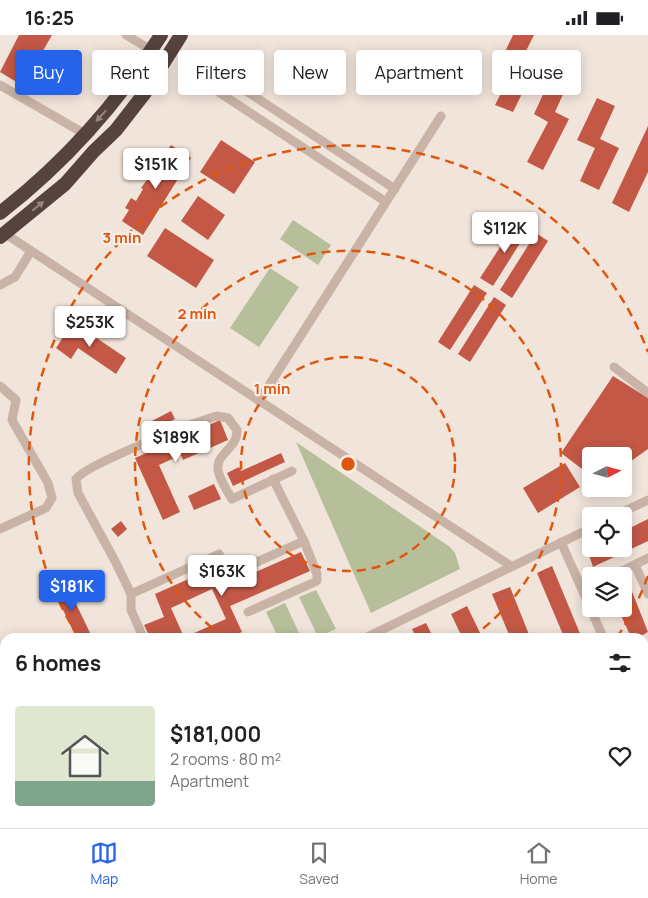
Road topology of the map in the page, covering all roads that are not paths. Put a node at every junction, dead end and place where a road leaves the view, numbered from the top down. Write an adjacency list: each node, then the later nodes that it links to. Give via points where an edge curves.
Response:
1 (126, 35): 4 (street)
2 (161, 35): 4 (highway)
3 (181, 35): 12 (highway, one-way to 3, via 65,184 116,131)
4 (152, 50)
5 (0, 85): 8 (street)
6 (118, 95): 8 (highway, one-way to 8)
7 (441, 116): 9 (street)
8 (85, 134): 11 (highway, via 32,189)
9 (395, 189): 10 (street); 10 (street, via 225,77 216,78 214,89)
10 (386, 202): 18 (street)
11 (0, 213)
12 (2, 235): 13 (street)
13 (31, 251): 14 (street, via 15,277); 18 (street)
14 (0, 285)
15 (614, 367): 17 (street)
16 (0, 386): 23 (street, via 16,400 12,420 48,483 52,498 46,508)
17 (648, 393)
18 (259, 401): 29 (street)
19 (292, 471): 20 (street)
20 (273, 479): 25 (street); 33 (street, via 232,499 218,467 221,456 236,441 237,430 228,418 217,416 80,473 76,479 78,493)
21 (648, 500): 22 (street)
22 (632, 508)
23 (0, 529)
24 (582, 532): 26 (street)
25 (304, 541): 33 (street, via 230,574 220,554); 34 (street, via 317,574 316,581)
26 (561, 542): 29 (street); 31 (street)
27 (648, 558): 28 (street)
28 (635, 565): 30 (street); 32 (street)
29 (511, 566): 37 (street)
30 (631, 567)
31 (582, 580)
32 (648, 593)
33 (131, 594): 36 (street, via 131,610)
34 (248, 612)
35 (596, 617): 38 (street)
36 (141, 633)
37 (375, 633)
38 (602, 633)

